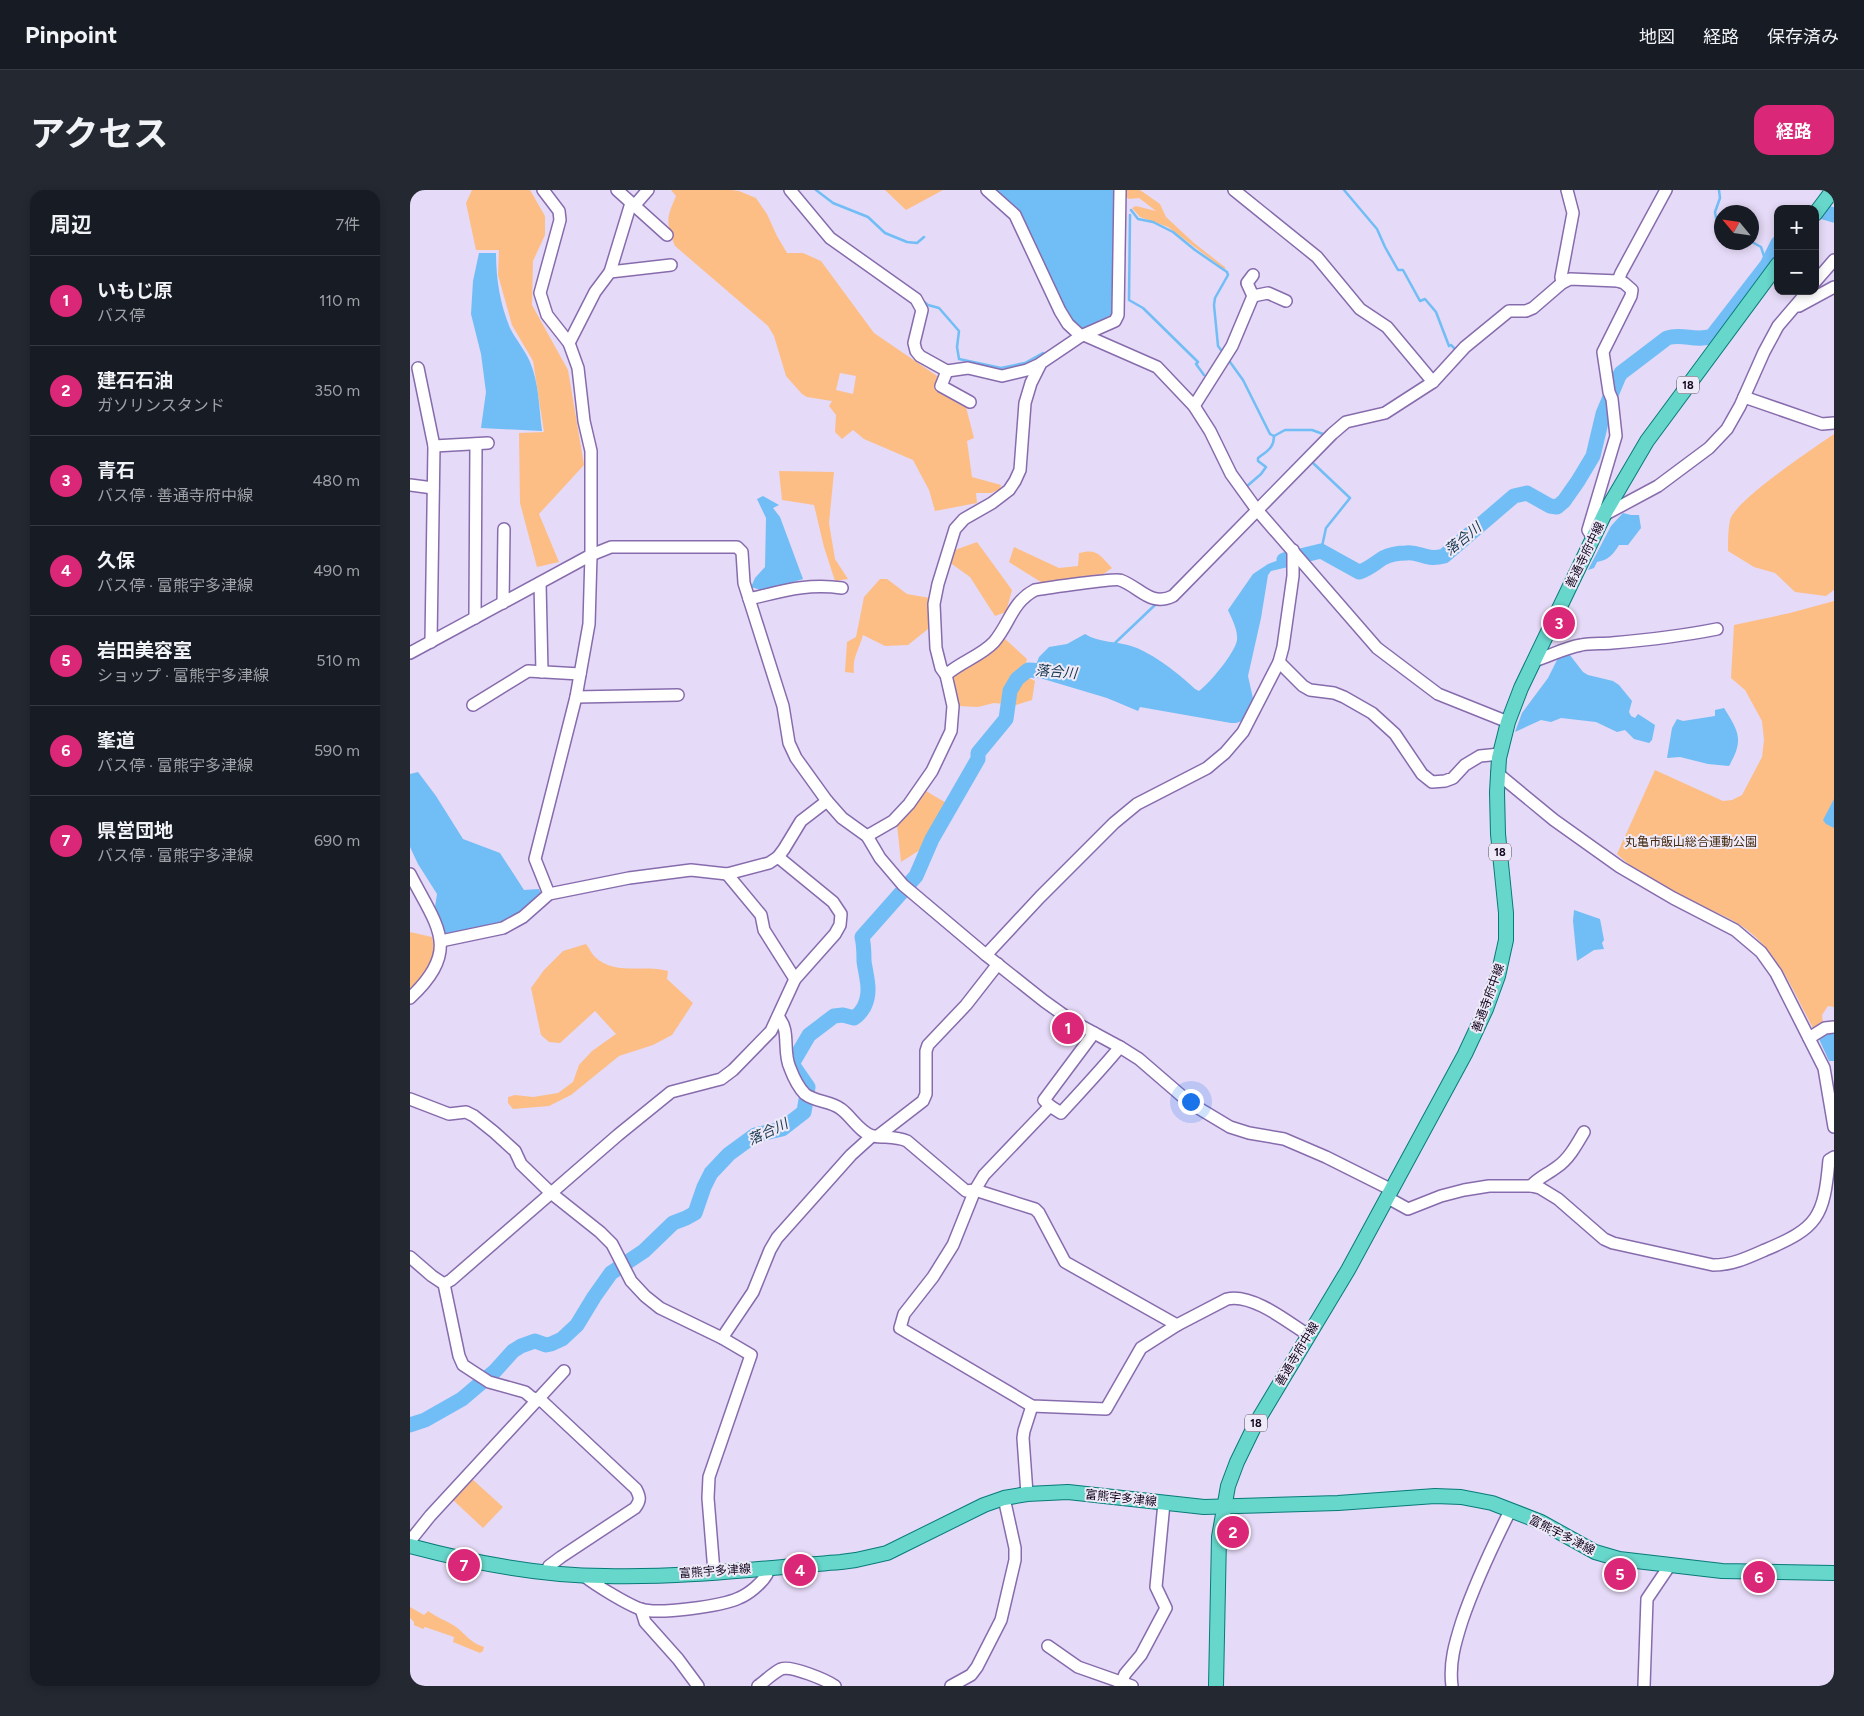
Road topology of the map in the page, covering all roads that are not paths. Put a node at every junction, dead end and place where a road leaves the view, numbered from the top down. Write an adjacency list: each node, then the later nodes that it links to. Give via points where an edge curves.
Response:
1 (543, 190): 28 (street, via 559,211 560,220 540,293 547,314)
2 (617, 190): 11 (street)
3 (648, 190): 11 (street)
4 (790, 190): 31 (street, via 830,238 916,299 922,310 914,343 916,350 920,356)
5 (987, 190): 27 (street, via 1015,215 1060,310 1068,324)
6 (1120, 190): 27 (street, via 1118,314 1115,321)
7 (1234, 190): 32 (street, via 1317,257 1360,309 1387,327)
8 (1567, 190): 21 (street, via 1574,213)
9 (1666, 190): 20 (street)
10 (1833, 190): 12 (main road)
11 (632, 204): 13 (street); 17 (street)
12 (1819, 209)
13 (667, 236)
14 (1834, 260): 19 (street)
15 (671, 265): 17 (street)
16 (1774, 269): 45 (main road, 善通寺府中線 / 18, via 1647,441)
17 (610, 272): 28 (street, via 595,292)
18 (1253, 275): 24 (street, via 1247,284)
19 (1819, 277)
20 (1618, 281): 21 (street, via 1570,279); 47 (street, via 1632,290 1603,352 1616,436 1588,530)
21 (1562, 283): 32 (street, via 1533,308 1509,311 1465,347)
22 (1834, 287): 26 (street)
23 (1805, 295): 26 (street)
24 (1253, 296): 25 (street, via 1268,293); 37 (street, via 1232,346)
25 (1286, 301)
26 (1793, 309): 35 (street, via 1778,326)
27 (1082, 336): 29 (street); 37 (street, via 1157,367)
28 (569, 343): 48 (street, via 578,368 591,451)
29 (1041, 363): 31 (street, via 1002,376 968,368); 62 (street, via 1025,403 1020,470 1015,481 1009,490 964,519 955,529 938,584 934,604 936,648)
30 (418, 368): 34 (street)
31 (948, 372): 36 (street, via 941,386)
32 (1433, 382): 44 (street, via 1384,413 1346,422)
33 (410, 386): 34 (street)
34 (422, 387): 41 (street)
35 (1744, 397): 38 (street, via 1822,424); 45 (street, via 1727,429 1709,448 1658,486)
36 (970, 402)
37 (1194, 406): 44 (street, via 1231,474)
38 (1834, 423)
39 (488, 443): 40 (street)
40 (476, 444): 41 (street); 54 (street)
41 (434, 446): 43 (street)
42 (410, 485): 43 (street)
43 (432, 488): 56 (street)
44 (1258, 510): 49 (street); 62 (street, via 1166,600 1157,600 1119,578 1035,590 1020,602 993,643)
45 (1604, 511): 47 (main road, 善通寺府中線 / 18)
46 (504, 529): 53 (street)
47 (1593, 538): 59 (main road, 善通寺府中線 / 18)
48 (591, 556): 50 (street); 52 (street, via 611,547 737,548 742,552 744,583); 61 (street, via 589,624)
49 (1295, 558): 58 (street, via 1284,647); 66 (street, via 1377,648 1438,694)
50 (540, 583): 53 (street); 60 (street)
51 (842, 588): 52 (street, via 804,586)
52 (749, 599): 69 (street, via 783,706 789,743)
53 (503, 603): 54 (street)
54 (476, 618): 56 (street)
55 (1716, 629): 59 (street, via 1583,644)
56 (431, 642): 57 (street)
57 (410, 653)
58 (1279, 662): 67 (street, via 1310,690 1334,693 1372,712 1395,734 1422,774 1432,782 1452,778 1464,765 1480,756); 78 (street, via 1243,732 1225,753 1208,768 1137,804 1040,897)
59 (1534, 662): 66 (main road, 善通寺府中線 / 18)
60 (542, 672): 61 (street); 65 (street, via 528,671)
61 (580, 674): 64 (street)
62 (946, 675): 70 (street, via 952,706 951,730 932,771 902,813)
63 (678, 695): 64 (street)
64 (576, 696): 74 (street, via 535,859)
65 (473, 704)
66 (1508, 722): 67 (main road, 善通寺府中線 / 18)
67 (1500, 754): 68 (main road, 善通寺府中線 / 18)
68 (1498, 773): 85 (street, via 1554,820 1620,867 1748,940 1776,973); 96 (main road, 善通寺府中線 / 18, via 1498,834 1506,912 1503,957 1473,1040)
69 (827, 802): 70 (street, via 842,818); 71 (street, via 801,821)
70 (868, 836): 78 (street, via 880,858 903,885)
71 (778, 857): 73 (street, via 769,863); 80 (street, via 833,902 841,914 835,934)
72 (410, 874): 76 (street)
73 (727, 874): 74 (street, via 691,870); 80 (street, via 762,915 764,930)
74 (548, 894): 77 (street, via 523,917 504,928)
75 (410, 896): 76 (street)
76 (422, 897): 77 (street)
77 (441, 941): 81 (street, via 441,953 433,973)
78 (986, 955): 79 (street)
79 (998, 964): 84 (street, via 1065,1016); 91 (street, via 966,1005 928,1045 926,1094 922,1101)
80 (795, 979): 82 (street)
81 (410, 998)
82 (778, 1017): 91 (street, via 784,1023 789,1065 807,1095 841,1108 859,1126); 95 (street, via 771,1032 733,1070 721,1079 671,1092)
83 (1834, 1027): 85 (street, via 1825,1028)
84 (1094, 1033): 86 (street); 88 (street, via 1044,1100)
85 (1809, 1038): 89 (street, via 1824,1068)
86 (1120, 1047): 88 (street, via 1061,1113); 96 (street, via 1139,1059 1190,1104 1230,1127 1284,1139 1326,1157)
87 (410, 1099): 95 (street, via 449,1114 466,1112 474,1116 514,1151 521,1164)
88 (1050, 1106): 94 (street, via 984,1175)
89 (1834, 1124)
90 (1584, 1132): 93 (street, via 1567,1158)
91 (875, 1135): 94 (street, via 907,1141 966,1190); 101 (street, via 851,1155 777,1238 753,1292)
92 (1834, 1157): 93 (street, via 1829,1160 1824,1202 1804,1230 1791,1239 1725,1265 1613,1243 1558,1199)
93 (1531, 1186): 96 (street, via 1489,1186 1464,1190 1408,1209)
94 (975, 1190): 99 (street, via 1035,1209 1065,1262); 104 (street, via 953,1245 904,1314 900,1328)
95 (551, 1192): 98 (street); 101 (street, via 612,1244 631,1281 652,1302)
96 (1390, 1194): 100 (main road, 善通寺府中線 / 18)
97 (410, 1256): 98 (street)
98 (444, 1284): 103 (street, via 463,1365 486,1380 518,1389)
99 (1177, 1325): 100 (street, via 1235,1297 1270,1311); 104 (street, via 1141,1348 1106,1409)
100 (1308, 1335): 108 (main road, 善通寺府中線 / 18, via 1244,1445)
101 (722, 1338): 115 (street, via 751,1355 709,1477)
102 (564, 1371): 103 (street)
103 (538, 1400): 110 (street); 114 (street, via 640,1496 635,1508 561,1557)
104 (1032, 1406): 105 (street, via 1023,1438)
105 (1027, 1494): 106 (main road, 富熊宇多津線); 107 (main road, 富熊宇多津線, via 1068,1492)
106 (1004, 1498): 113 (main road, 富熊宇多津線, via 879,1555 841,1562); 124 (street, via 1015,1560 1001,1620 971,1675)
107 (1164, 1503): 108 (main road, 富熊宇多津線); 120 (street, via 1156,1587 1166,1608 1141,1655 1125,1674)
108 (1224, 1506): 109 (main road, 富熊宇多津線, via 1435,1496 1461,1497); 125 (main road, 善通寺府中線 / 18, via 1218,1549)
109 (1510, 1510): 112 (main road, 富熊宇多津線, via 1541,1522 1606,1556); 126 (street, via 1468,1601 1452,1654)
110 (410, 1541)
111 (410, 1546): 114 (main road, 富熊宇多津線, via 464,1560)
112 (1670, 1565): 116 (main road, 富熊宇多津線, via 1722,1571); 127 (street, via 1647,1598)
113 (765, 1568): 115 (main road, 富熊宇多津線); 118 (street, via 768,1574 765,1579 737,1600 680,1609)
114 (546, 1572): 117 (main road, 富熊宇多津線)
115 (714, 1572): 117 (main road, 富熊宇多津線)
116 (1834, 1573)
117 (584, 1576): 118 (street)
118 (641, 1609): 121 (street, via 645,1622)
119 (1048, 1646): 120 (street, via 1078,1667)
120 (1125, 1685)
121 (698, 1686)
122 (758, 1686): 123 (street, via 783,1668 826,1680)
123 (835, 1686)
124 (951, 1686)
125 (1216, 1686)
126 (1452, 1686)
127 (1644, 1686)

